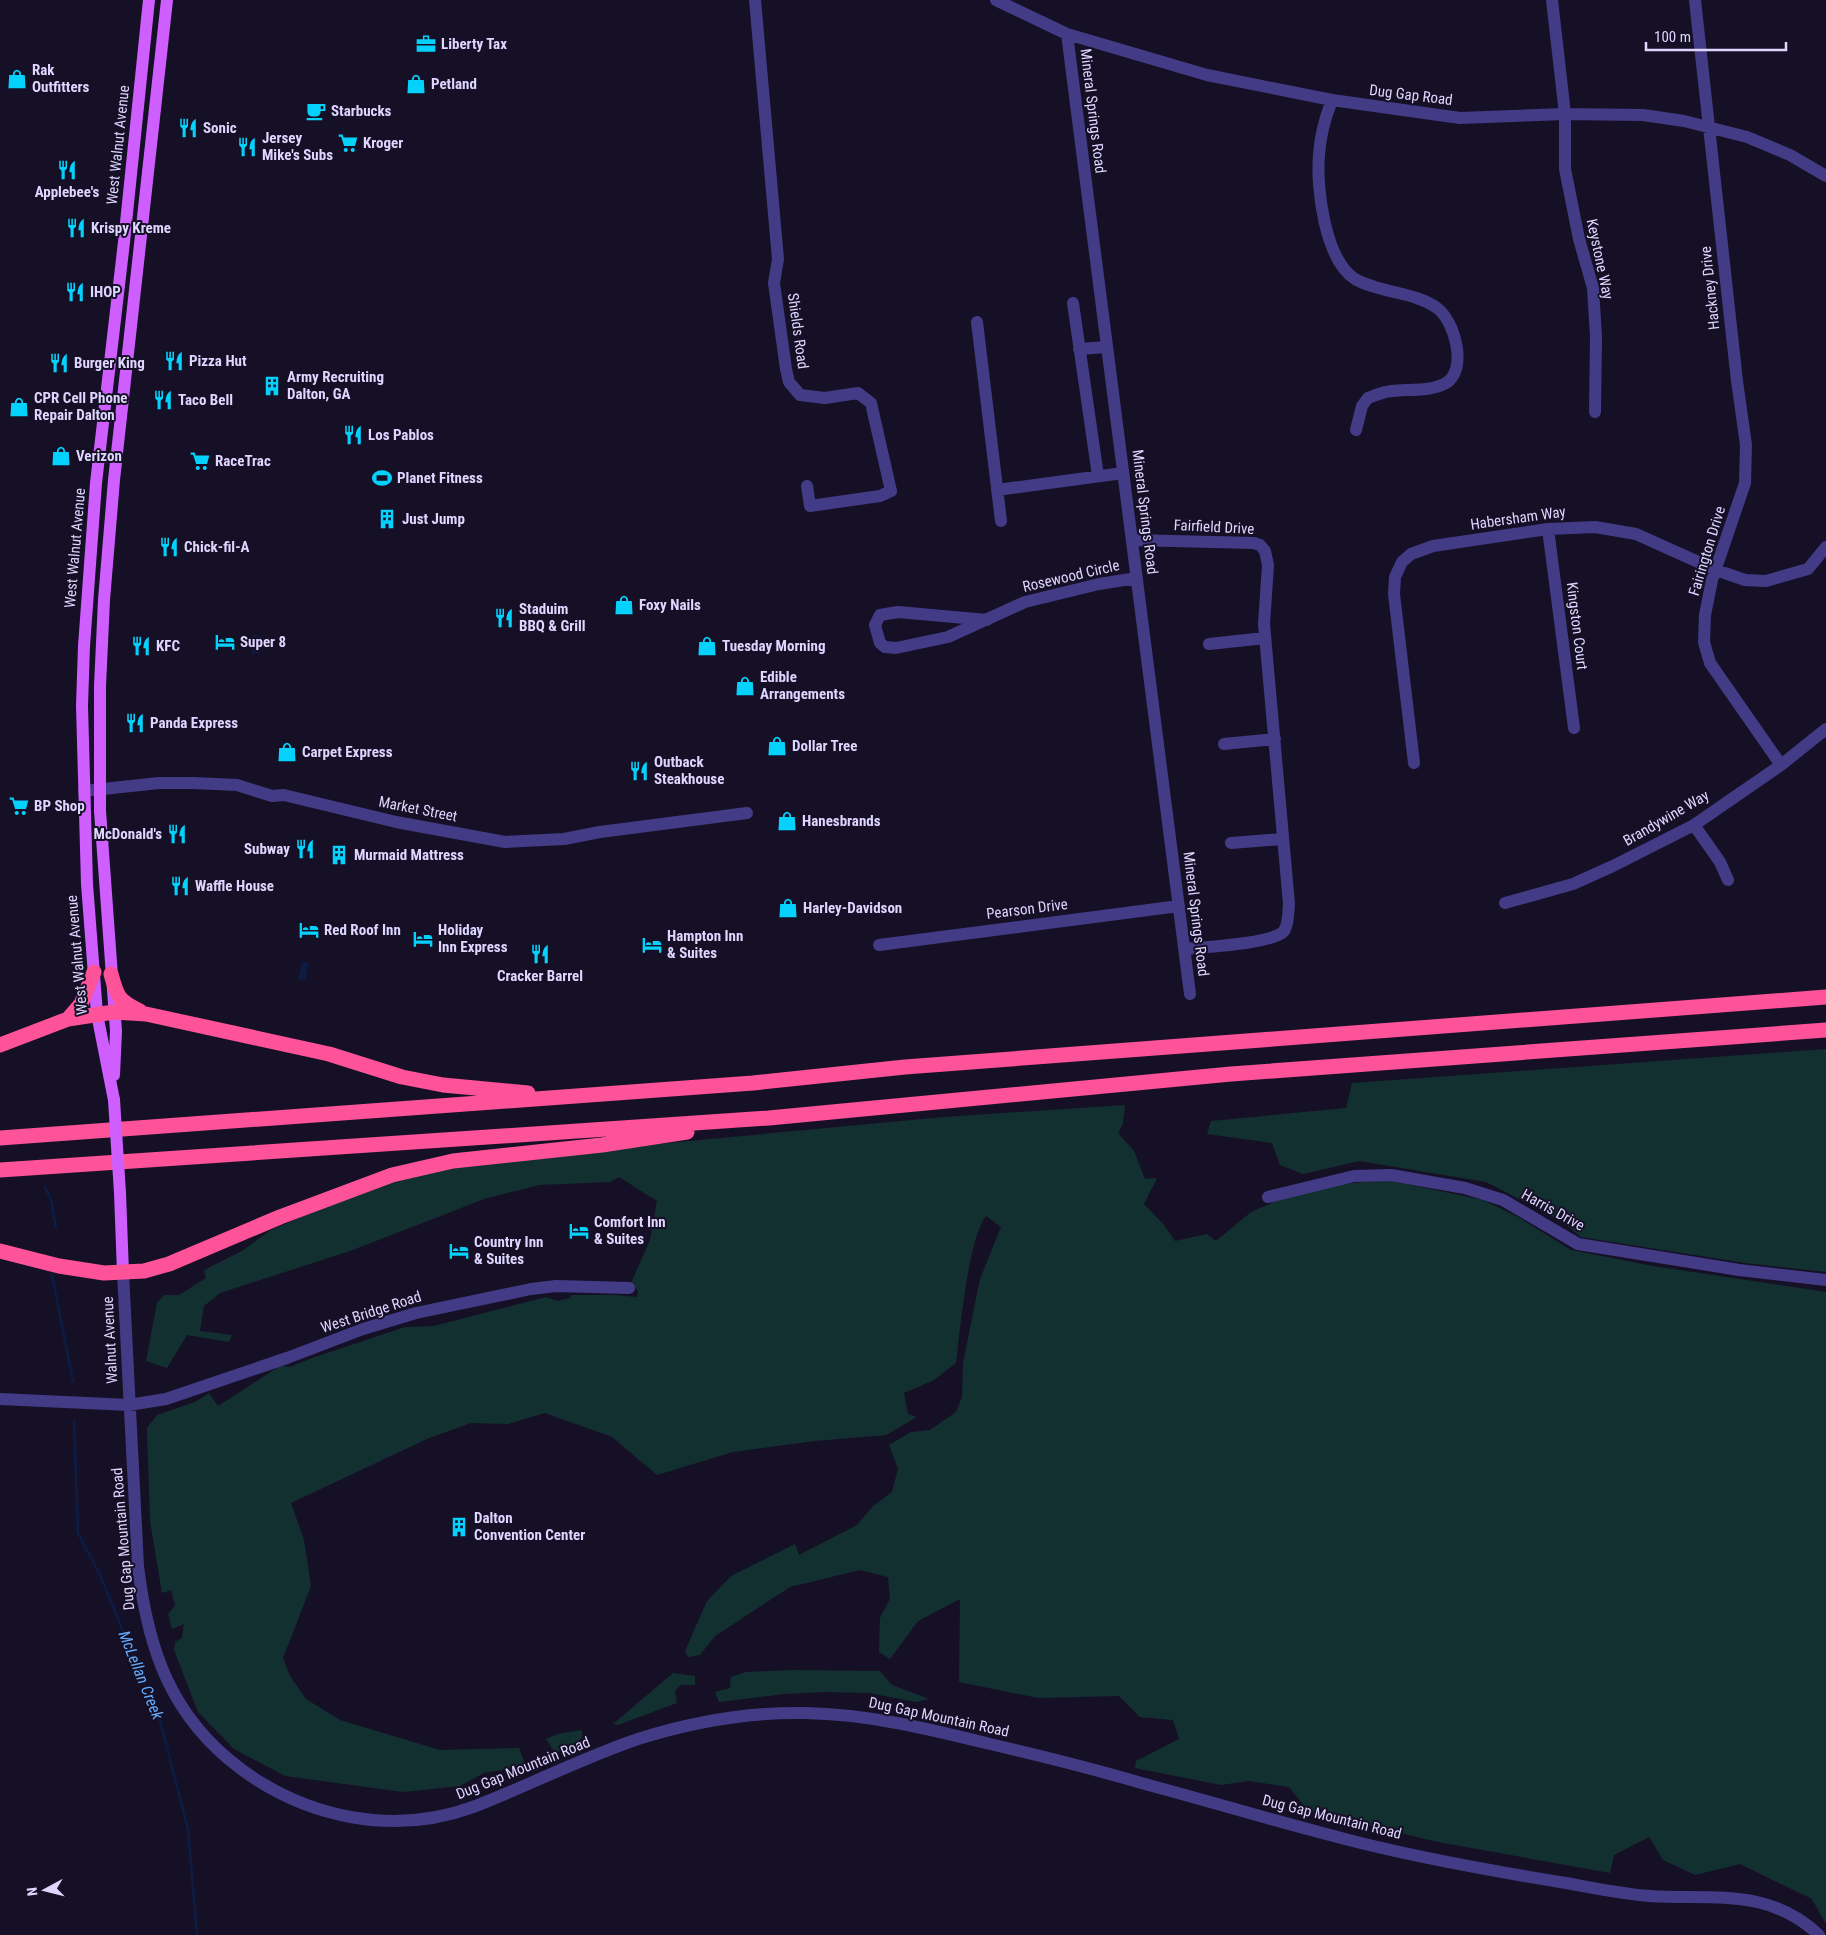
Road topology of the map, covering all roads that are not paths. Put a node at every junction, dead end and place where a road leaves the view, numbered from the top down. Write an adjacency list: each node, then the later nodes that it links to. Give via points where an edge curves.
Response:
1 (149, 0): 23 (main road, West Walnut Avenue)
2 (166, 0): 24 (main road, West Walnut Avenue)
3 (755, 0): 21 (street, Shields Road, via 778,259 774,283 789,382 800,395 825,398 858,393 870,403 891,491 880,496 810,506)
4 (996, 0): 7 (street, Dug Gap Road)
5 (1552, 0): 9 (street, Keystone Way)
6 (1696, 0): 10 (street, Hackney Drive)
7 (1067, 34): 8 (street, Dug Gap Road, via 1207,75); 14 (street, Mineral Springs Road)
8 (1332, 100): 9 (street, Dug Gap Road, via 1460,118); 17 (street, via 1324,121 1318,178 1329,238 1338,261 1354,278 1437,307 1454,332 1458,348 1448,382 1433,388 1387,392 1368,398 1362,406)
9 (1565, 114): 10 (street, Dug Gap Road, via 1643,115); 16 (street, Keystone Way, via 1565,169 1579,240 1593,288)
10 (1710, 128): 11 (street, Dug Gap Road, via 1747,137 1790,155); 18 (street, Hackney Drive, via 1736,381)
11 (1826, 176)
12 (1073, 303): 15 (street)
13 (977, 322): 22 (street)
14 (1107, 346): 15 (street); 19 (street, Mineral Springs Road)
15 (1079, 349): 20 (street)
16 (1595, 412)
17 (1356, 430)
18 (1746, 445): 29 (street, Fairington Drive, via 1745,483)
19 (1123, 473): 20 (street); 27 (street, Mineral Springs Road)
20 (1098, 476): 22 (street)
21 (807, 486)
22 (997, 490): 25 (street)
23 (93, 514): 24 (street); 40 (main road, West Walnut Avenue, via 84,646)
24 (110, 514): 41 (main road, West Walnut Avenue, via 100,686)
25 (1001, 521)
26 (1548, 529): 29 (street, Habersham Way, via 1595,527 1636,534); 34 (street, Kingston Court); 38 (street, Habersham Way, via 1433,546 1411,554 1402,562 1395,577 1394,594)
27 (1132, 540): 30 (street, Mineral Springs Road); 32 (street, Fairfield Drive, via 1260,545 1268,565)
28 (1826, 547): 29 (street, Habersham Way, via 1808,568 1766,581 1744,580)
29 (1716, 570): 39 (street, Fairington Drive, via 1705,615 1704,642 1710,663)
30 (1137, 578): 31 (street, Rosewood Circle, via 1025,602); 48 (street, Mineral Springs Road)
31 (987, 620): 31 (street, Rosewood Circle, via 948,637 896,648 880,643 875,624 880,615 893,612)
32 (1265, 638): 33 (street); 36 (street, Fairfield Drive)
33 (1209, 644)
34 (1574, 728)
35 (1826, 729): 39 (street, Brandywine Way)
36 (1274, 740): 37 (street); 44 (street, Fairfield Drive)
37 (1224, 744)
38 (1414, 763)
39 (1781, 765): 43 (street, Brandywine Way)
40 (84, 791): 41 (street, Market Street); 51 (main road, West Walnut Avenue)
41 (101, 791): 42 (street, Market Street, via 158,783 237,785 272,796 505,842 570,839 600,832); 52 (main road, West Walnut Avenue)
42 (747, 813)
43 (1694, 825): 46 (street, via 1720,862); 47 (street, Brandywine Way, via 1573,884)
44 (1283, 838): 45 (street); 50 (street, Fairfield Drive, via 1289,904 1288,924 1282,932 1262,940)
45 (1230, 843)
46 (1728, 880)
47 (1505, 903)
48 (1179, 906): 49 (street, Pearson Drive); 50 (street, Mineral Springs Road)
49 (879, 945)
50 (1184, 949): 53 (street, Mineral Springs Road)
51 (94, 972): 56 (main road, West Walnut Avenue); 58 (highway, via 81,1004)
52 (110, 974): 55 (main road, West Walnut Avenue); 57 (highway, via 122,1002)
53 (1190, 994)
54 (1826, 997): 61 (highway, via 905,1067 753,1083)
55 (114, 1012): 56 (highway); 57 (highway); 62 (main road, West Walnut Avenue)
56 (97, 1014): 58 (highway); 62 (main road, West Walnut Avenue)
57 (146, 1014): 61 (highway, via 329,1054 402,1077)
58 (68, 1019): 60 (highway)
59 (1826, 1030): 63 (highway, via 1204,1076)
60 (0, 1045)
61 (552, 1098): 64 (highway)
62 (114, 1100): 68 (main road, West Walnut Avenue, bridge)
63 (769, 1118): 65 (highway); 68 (highway, via 654,1138 453,1161 392,1175 169,1264)
64 (0, 1138)
65 (0, 1170)
66 (1268, 1197): 69 (street, Harris Drive, via 1354,1176 1391,1174 1465,1188 1503,1200 1578,1244 1739,1270)
67 (0, 1252): 68 (highway, via 59,1266)
68 (123, 1273): 72 (street, Walnut Avenue)
69 (1826, 1280)
70 (630, 1288): 72 (street, West Bridge Road, via 565,1286 531,1289 424,1312 363,1329 166,1399)
71 (0, 1399): 72 (street, West Bridge Road)
72 (129, 1405): 73 (street, Dug Gap Mountain Road, via 142,1598 157,1659 168,1686 192,1723 230,1761 271,1789 321,1812 377,1820 447,1815 635,1740 672,1730 768,1714 842,1715 951,1734 1082,1766 1348,1840 1488,1871 1648,1896 1755,1900 1806,1922)
73 (1819, 1935)

